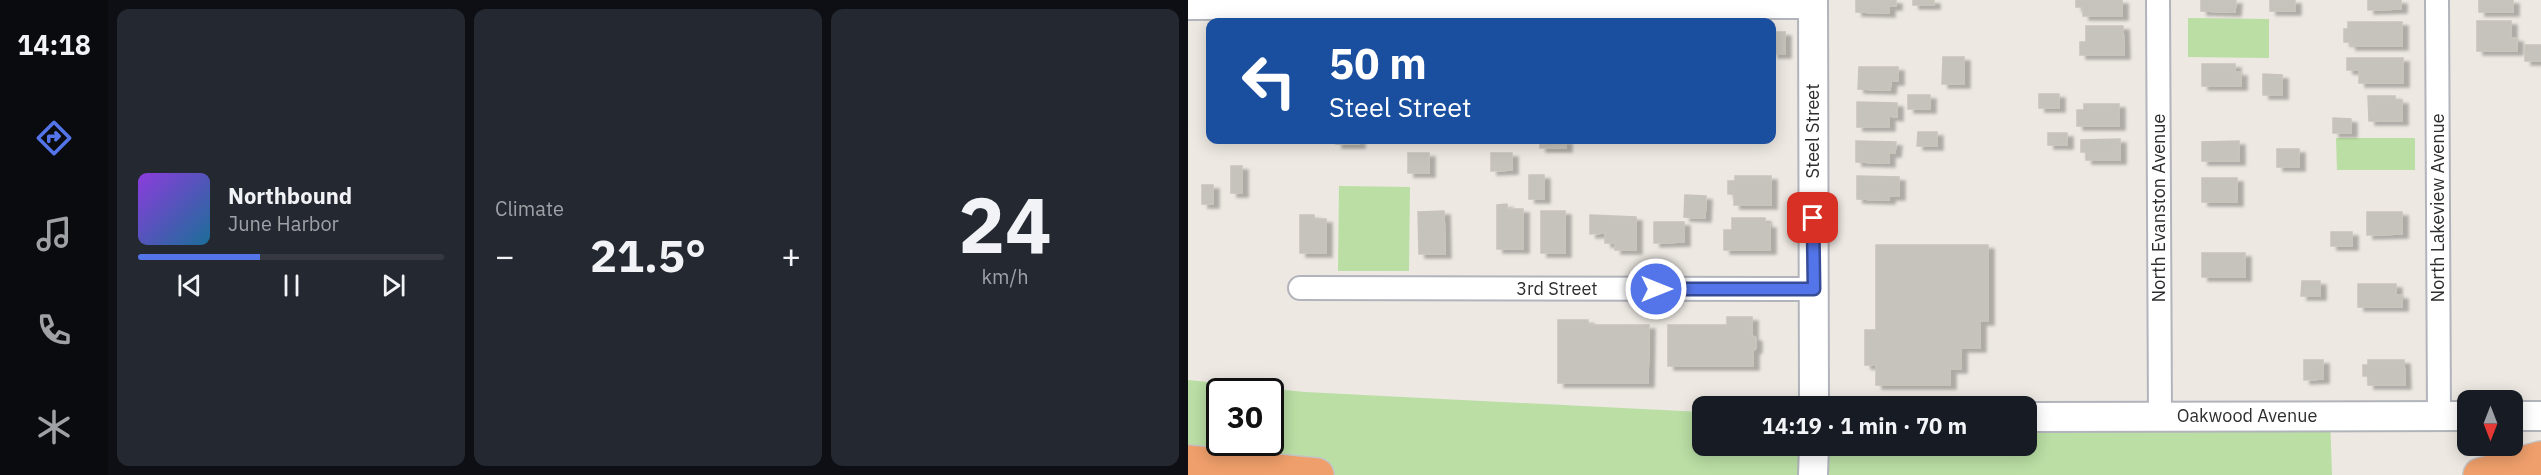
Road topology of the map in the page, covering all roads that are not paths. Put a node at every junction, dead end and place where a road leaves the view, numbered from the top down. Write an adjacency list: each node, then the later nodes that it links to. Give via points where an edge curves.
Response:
1 (2158, 0): 8 (street, North Evanston Avenue)
2 (2438, 0): 9 (street, North Lakeview Avenue)
3 (1813, 4): 4 (street); 6 (street, Steel Street)
4 (1188, 8)
5 (1300, 288): 6 (street, 3rd Street)
6 (1814, 289): 7 (street, Steel Street)
7 (1814, 396)
8 (2160, 416): 9 (street, Oakwood Avenue); 13 (street, Oakwood Avenue)
9 (2439, 416): 10 (street, Oakwood Avenue)
10 (2457, 416)
11 (2523, 416): 12 (street)
12 (2541, 416)
13 (2037, 417)
14 (1814, 456): 18 (street)
15 (2541, 458): 19 (highway)
16 (1188, 462): 17 (highway)
17 (1317, 475)
18 (1813, 475)
19 (2480, 475)

